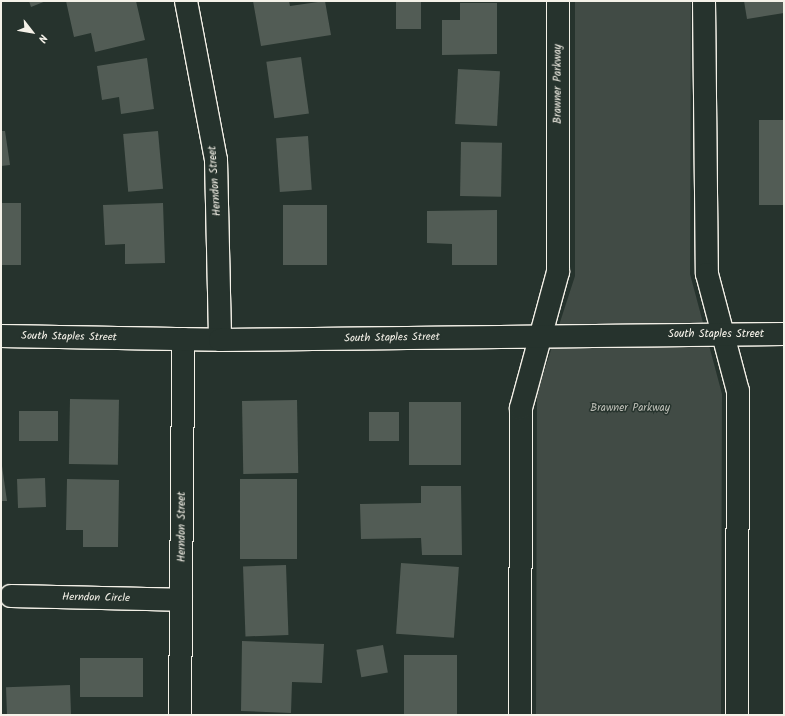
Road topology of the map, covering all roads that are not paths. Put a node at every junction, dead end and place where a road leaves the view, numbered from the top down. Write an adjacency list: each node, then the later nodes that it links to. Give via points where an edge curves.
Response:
1 (186, 1): 9 (street, Herndon Street, via 216,160)
2 (558, 1): 7 (street, Brawner Parkway, via 558,272)
3 (704, 1): 4 (street, via 707,274)
4 (724, 334): 5 (street, South Staples Street); 7 (street, South Staples Street); 14 (street, via 738,391)
5 (784, 334)
6 (1, 336): 8 (street, South Staples Street)
7 (540, 336): 9 (street, South Staples Street); 13 (street, Brawner Parkway, via 521,408)
8 (183, 339): 9 (street, South Staples Street); 11 (street, Herndon Street)
9 (220, 340)
10 (11, 596): 11 (street, Herndon Circle)
11 (181, 600): 12 (street, Herndon Street)
12 (180, 715)
13 (520, 715)
14 (737, 715)

